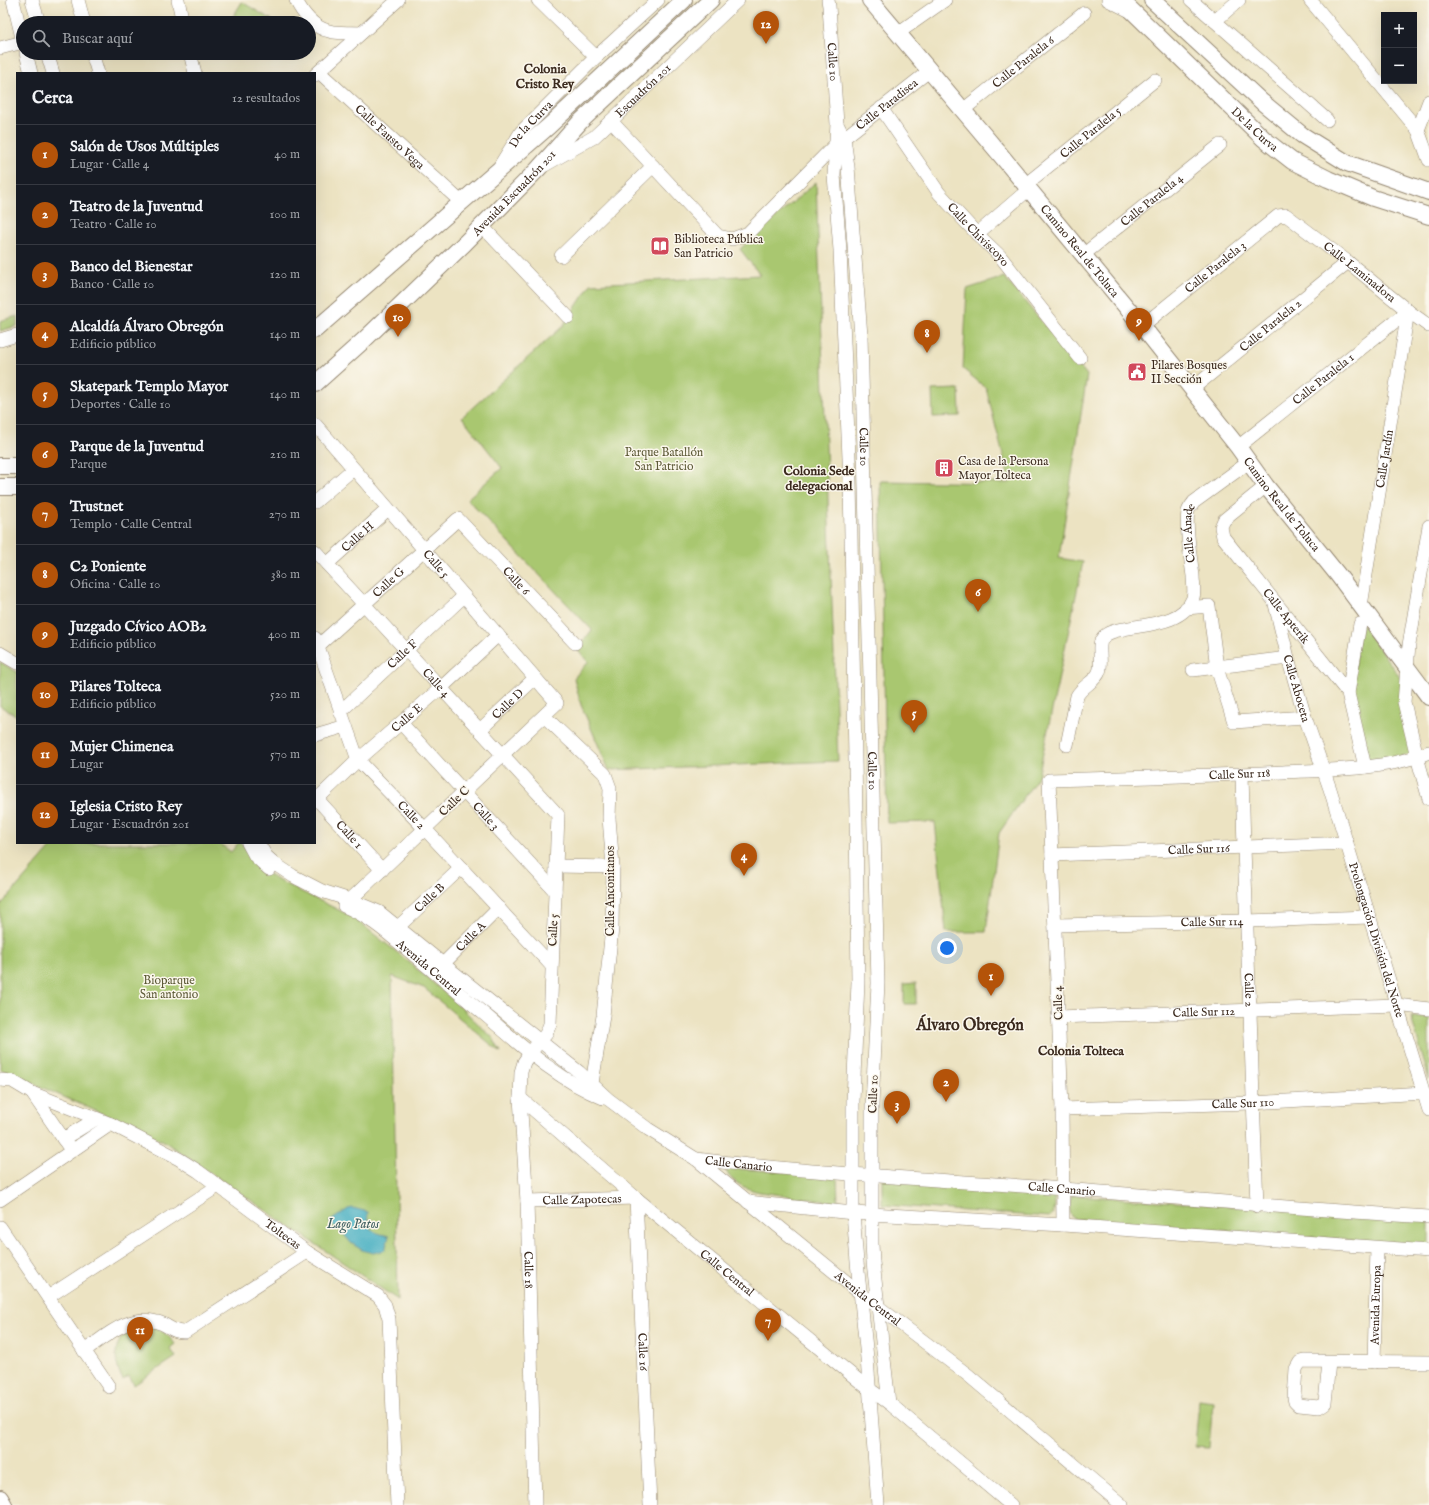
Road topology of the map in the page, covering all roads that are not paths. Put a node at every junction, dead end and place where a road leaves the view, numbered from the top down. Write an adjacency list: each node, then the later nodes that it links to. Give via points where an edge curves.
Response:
1 (13, 0): 23 (street)
2 (32, 0): 24 (street)
3 (78, 0): 25 (street)
4 (178, 0): 26 (street)
5 (296, 0): 27 (street)
6 (398, 0): 30 (street)
7 (538, 0): 34 (street)
8 (658, 0): 34 (street, De la Curva)
9 (684, 0): 57 (main road, Avenida Escuadrón 201, via 549,126)
10 (711, 0): 56 (main road, Avenida Escuadrón 201, via 580,122)
11 (738, 0): 49 (street, Escuadrón 201)
12 (828, 0): 52 (street, Calle 10)
13 (870, 0): 31 (main road, Camino Real de Toluca)
14 (945, 0): 31 (street)
15 (1108, 0): 22 (street, De la Curva)
16 (1121, 0): 22 (main road)
17 (1152, 0): 59 (main road, De la Curva, via 1262,102 1302,134 1347,163)
18 (1191, 0): 28 (street)
19 (1239, 0): 28 (street)
20 (1310, 0): 51 (street)
21 (1084, 13): 48 (street, Calle Paralela 6)
22 (1136, 14): 61 (main road, De la Curva, via 1264,139 1292,161 1373,198)
23 (17, 16)
24 (37, 16)
25 (82, 16)
26 (179, 16)
27 (307, 16)
28 (1215, 21): 50 (street)
29 (316, 24): 30 (street, via 329,31)
30 (361, 33): 44 (street)
31 (898, 33): 39 (main road, Camino Real de Toluca)
32 (16, 44): 33 (street)
33 (0, 48)
34 (596, 57): 57 (street, De la Curva, via 521,132)
35 (28, 60): 40 (street)
36 (49, 60): 41 (street)
37 (94, 60): 42 (street)
38 (192, 60): 43 (street)
39 (929, 71): 47 (street, Calle Paradisea); 48 (main road, Camino Real de Toluca)
40 (31, 72)
41 (53, 72)
42 (98, 72)
43 (195, 72)
44 (317, 73): 60 (street, Calle Fausto Vega)
45 (1155, 80): 58 (street, Calle Paralela 5)
46 (1429, 101): 51 (street)
47 (881, 108): 52 (street, Calle Paradisea); 64 (street, Calle Chiviscoyo, via 939,193)
48 (963, 110): 58 (main road, Camino Real de Toluca)
49 (611, 120): 55 (street, Calle Paradisea); 56 (street, Escuadrón 201, via 594,137)
50 (1326, 120)
51 (1418, 130): 54 (street)
52 (839, 141): 55 (street, Calle Paradisea, via 748,233 732,239 718,236); 174 (street, Calle 10, via 834,175 840,250 850,482 856,814 858,982); 175 (street, Calle 10, via 848,167 861,336 878,983)
53 (1220, 145): 65 (street, Calle Paralela 4)
54 (1429, 160)
55 (653, 166): 66 (street)
56 (538, 168): 63 (main road, Avenida Escuadrón 201)
57 (496, 171): 60 (main road, Avenida Escuadrón 201)
58 (1027, 187): 64 (street, Calle Paralela 5); 65 (main road, Camino Real de Toluca)
59 (1429, 192)
60 (461, 202): 72 (main road, Avenida Escuadrón 201)
61 (1429, 216)
62 (1290, 217): 67 (street, Calle Laminadora); 70 (street, Calle Paralela 3, via 1278,216)
63 (481, 225): 69 (street); 76 (main road, Avenida Escuadrón 201, via 364,340)
64 (977, 234): 75 (street, Calle Chiviscoyo, via 1000,256)
65 (1083, 255): 70 (main road, Camino Real de Toluca)
66 (562, 256)
67 (1348, 262): 68 (street, Calle Laminadora); 77 (street, Calle Paralela 2)
68 (1408, 311): 71 (street, Calle Laminadora); 79 (street, Calle Paralela 1); 97 (street, Calle Jardín)
69 (568, 317)
70 (1142, 326): 77 (main road, Camino Real de Toluca)
71 (1429, 326)
72 (316, 329)
73 (16, 335): 74 (street)
74 (0, 340)
75 (1080, 358)
76 (316, 383)
77 (1192, 389): 79 (main road, Camino Real de Toluca)
78 (316, 425): 83 (street, Calle 5)
79 (1238, 447): 80 (main road, Camino Real de Toluca)
80 (1249, 462): 84 (main road, Camino Real de Toluca); 98 (street, Calle Ánade, via 1194,502 1188,511 1194,586 1193,598)
81 (0, 466): 82 (main road)
82 (16, 466)
83 (353, 468): 87 (street); 88 (street, Calle 5)
84 (1266, 486): 96 (street, Calle Apterik, via 1224,520 1221,527 1223,537); 97 (main road, Camino Real de Toluca)
85 (0, 487): 86 (main road)
86 (16, 487)
87 (316, 501)
88 (388, 509): 91 (street, Calle 5); 93 (street, Calle H)
89 (458, 518): 91 (street, Calle G); 102 (street, Calle 6)
90 (1429, 526): 107 (street)
91 (424, 550): 94 (street, Calle 5); 95 (street, Calle G)
92 (316, 552): 93 (street, Calle 4)
93 (327, 564): 95 (street, Calle 4)
94 (464, 596): 100 (street, Calle 5); 103 (street, Calle F)
95 (364, 604): 101 (street, Calle G); 103 (street, Calle 4)
96 (1275, 604): 105 (street, Calle Aboceta); 113 (street, Calle Apterik)
97 (1361, 606): 107 (main road, Camino Real de Toluca)
98 (1186, 608): 108 (street, via 1210,606); 123 (street, via 1178,616 1168,620 1114,630 1102,639 1100,671 1077,696)
99 (1360, 624): 113 (street)
100 (498, 635): 111 (street, Calle 5); 112 (street, Calle E)
101 (316, 642): 110 (street, Calle 2)
102 (575, 643)
103 (407, 650): 112 (street, Calle 4); 116 (street, Calle F)
104 (0, 653): 106 (street)
105 (1288, 658): 108 (street); 118 (street, Calle Aboceta)
106 (16, 662)
107 (1406, 666): 114 (main road, Camino Real de Toluca); 126 (street, via 1404,702)
108 (1217, 668): 109 (street); 118 (street, via 1234,722)
109 (1193, 670)
110 (321, 674): 116 (street, Calle 2)
111 (535, 678): 115 (street, Calle 5); 121 (street, Calle D)
112 (442, 688): 119 (street, Calle E); 121 (street, Calle 4)
113 (1348, 693): 128 (street, Calle Apterik)
114 (1429, 697)
115 (557, 703): 117 (street, Calle C)
116 (340, 712): 120 (street, Calle 2)
117 (544, 716): 125 (street, Calle C); 143 (street, Calle Anconitanos, via 605,774 609,781)
118 (1305, 717): 129 (street, Calle Aboceta)
119 (401, 723): 127 (street, Calle E); 132 (street, Calle 3)
120 (346, 726): 122 (street); 127 (street, Calle 2)
121 (480, 730): 125 (street, Calle 4)
122 (316, 735)
123 (1067, 745)
124 (1429, 752): 126 (street, Calle Sur 118)
125 (503, 755): 132 (street, Calle C); 135 (street, Calle 4)
126 (1417, 757): 128 (street, Calle Sur 118); 133 (street)
127 (358, 760): 134 (street, Calle E); 136 (street, Calle 2)
128 (1365, 767): 129 (street, Calle Sur 118)
129 (1324, 770): 130 (street, Calle Sur 118); 139 (street, Prolongación División del Norte)
130 (1242, 774): 131 (street, Calle Sur 118); 140 (street, Calle 2)
131 (1049, 780): 141 (street, Calle 4)
132 (464, 792): 136 (street, Calle C); 146 (street, Calle 3)
133 (1429, 799)
134 (316, 800): 145 (street, Calle 1)
135 (558, 815): 142 (street, Calle 5)
136 (424, 829): 144 (street, Calle 2); 145 (street, Calle C)
137 (249, 844): 160 (street, Avenida Central, via 255,856 271,871 298,886 357,911 372,921)
138 (259, 844): 147 (street, Avenida Central, via 266,856 293,876 322,891)
139 (1347, 844): 140 (street, Calle Sur 116); 149 (street, Prolongación División del Norte)
140 (1244, 848): 141 (street, Calle Sur 116); 150 (street, Calle 2)
141 (1052, 855): 151 (street, Calle 4)
142 (556, 866): 143 (street); 146 (street, Calle 5)
143 (613, 867): 162 (street, Calle Anconitanos, via 612,928 602,1016)
144 (461, 868): 148 (street, Calle 2); 152 (street, Calle B)
145 (382, 870): 147 (street, Calle C)
146 (555, 891): 154 (street, Calle 5)
147 (350, 900): 152 (street, Avenida Central, via 379,912)
148 (498, 908): 153 (street, Calle A); 154 (street, Calle 2)
149 (1370, 917): 150 (street, Calle Sur 114); 155 (street, Prolongación División del Norte)
150 (1246, 921): 151 (street, Calle Sur 114); 157 (street, Calle 2)
151 (1055, 925): 158 (street, Calle 4)
152 (398, 927): 153 (street, Avenida Central)
153 (443, 964): 159 (street, Avenida Central)
154 (551, 965): 159 (street, Calle 5, via 550,1024)
155 (1397, 1005): 156 (street, Calle Sur 112); 157 (street, Calle Sur 112); 163 (street, Prolongación División del Norte)
156 (1429, 1009)
157 (1250, 1010): 158 (street, Calle Sur 112); 166 (street, Calle 2)
158 (1058, 1017): 167 (street, Calle 4)
159 (540, 1042): 160 (street, Calle 18); 162 (street, Avenida Central)
160 (530, 1053): 162 (street, Avenida Central, via 573,1084); 165 (street, Calle 18, via 521,1072)
161 (0, 1080): 164 (street, Toltecas, via 12,1081)
162 (590, 1087): 173 (street, Avenida Central, via 648,1129)
163 (1424, 1093): 166 (street, Calle Sur 110); 168 (street, Prolongación División del Norte)
164 (32, 1094): 169 (street, Toltecas); 171 (street)
165 (520, 1098): 178 (street, Calle Central); 180 (street, Calle 18)
166 (1252, 1103): 167 (street, Calle Sur 110); 182 (street, Calle 2)
167 (1062, 1109): 177 (street, Calle 4)
168 (1429, 1110)
169 (96, 1118): 170 (street, Toltecas); 171 (street)
170 (111, 1124): 172 (street); 176 (street, Toltecas, via 179,1159)
171 (63, 1139): 172 (street)
172 (71, 1150): 179 (street)
173 (696, 1159): 174 (street, Calle Canario); 181 (street, Avenida Central)
174 (853, 1174): 175 (street, Calle Canario); 183 (street, Calle 10)
175 (871, 1175): 177 (street, Calle Canario); 184 (street, Calle 10)
176 (218, 1186): 190 (street, Toltecas); 192 (street)
177 (1064, 1190): 182 (street, Calle Canario); 186 (street, Calle 4)
178 (636, 1198): 180 (street, Calle Zapotecas); 199 (street, Calle Central); 207 (street, Calle 16)
179 (0, 1200)
180 (527, 1201): 206 (street, Calle 18)
181 (748, 1202): 183 (street); 191 (street, Avenida Central)
182 (1257, 1206): 185 (street, Calle Canario)
183 (854, 1213): 184 (street); 191 (street, Calle 10)
184 (872, 1214): 186 (street); 193 (street, Calle 10, via 873,1262)
185 (1429, 1217)
186 (1064, 1225): 188 (street)
187 (0, 1227): 192 (street)
188 (1377, 1248): 189 (street); 197 (street, Avenida Europa)
189 (1429, 1251)
190 (307, 1252): 194 (street, via 185,1332 178,1333 158,1322 143,1319 126,1323); 205 (street, Toltecas, via 378,1296 385,1304 390,1319)
191 (860, 1293): 193 (street, Avenida Central); 195 (street, Calle 10)
192 (48, 1297): 194 (street)
193 (878, 1306): 202 (street, Calle 10); 210 (street, Avenida Central, via 968,1375)
194 (84, 1351): 200 (street)
195 (867, 1358): 199 (street, via 858,1369); 201 (street, Calle 10)
196 (1329, 1362): 197 (street)
197 (1374, 1362): 198 (street)
198 (1429, 1362)
199 (845, 1369): 201 (street, Calle Central)
200 (109, 1387)
201 (869, 1389): 202 (street, Calle Central); 208 (street, Calle 10)
202 (889, 1403): 209 (street, Calle Central)
203 (0, 1498): 204 (main road)
204 (4, 1505)
205 (397, 1505)
206 (535, 1505)
207 (650, 1505)
208 (878, 1505)
209 (1011, 1505)
210 (1122, 1505)

